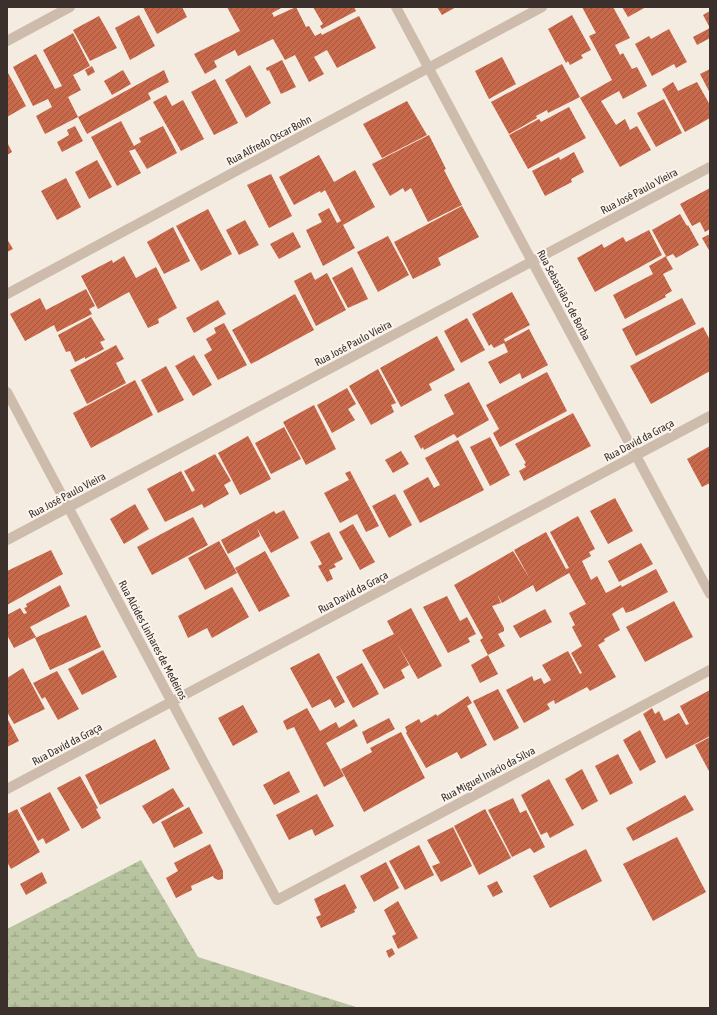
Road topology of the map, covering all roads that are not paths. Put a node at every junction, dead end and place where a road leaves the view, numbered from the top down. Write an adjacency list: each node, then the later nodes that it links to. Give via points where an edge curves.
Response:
1 (70, 7): 4 (street)
2 (396, 7): 5 (street, Rua Sebastião S de Borba)
3 (542, 7): 5 (street, Rua Alfredo Oscar Bohn)
4 (7, 41)
5 (429, 68): 7 (street, Rua Sebastião S de Borba); 8 (street, Rua Alfredo Oscar Bohn)
6 (710, 167): 7 (street, Rua José Paulo Vieira)
7 (532, 261): 11 (street, Rua Sebastião S de Borba); 12 (street, Rua José Paulo Vieira)
8 (7, 294)
9 (7, 392): 12 (street, Rua Alcides Linhares de Medeiros)
10 (710, 416): 11 (street, Rua David da Graça)
11 (636, 456): 14 (street, Rua Sebastião S de Borba); 16 (street, Rua David da Graça)
12 (69, 508): 13 (street, Rua José Paulo Vieira); 16 (street, Rua Alcides Linhares de Medeiros)
13 (7, 540)
14 (710, 594)
15 (710, 670): 18 (street, Rua Miguel Inácio da Silva)
16 (172, 702): 17 (street, Rua David da Graça); 18 (street, Rua Alcides Linhares de Medeiros)
17 (7, 789)
18 (277, 900)

